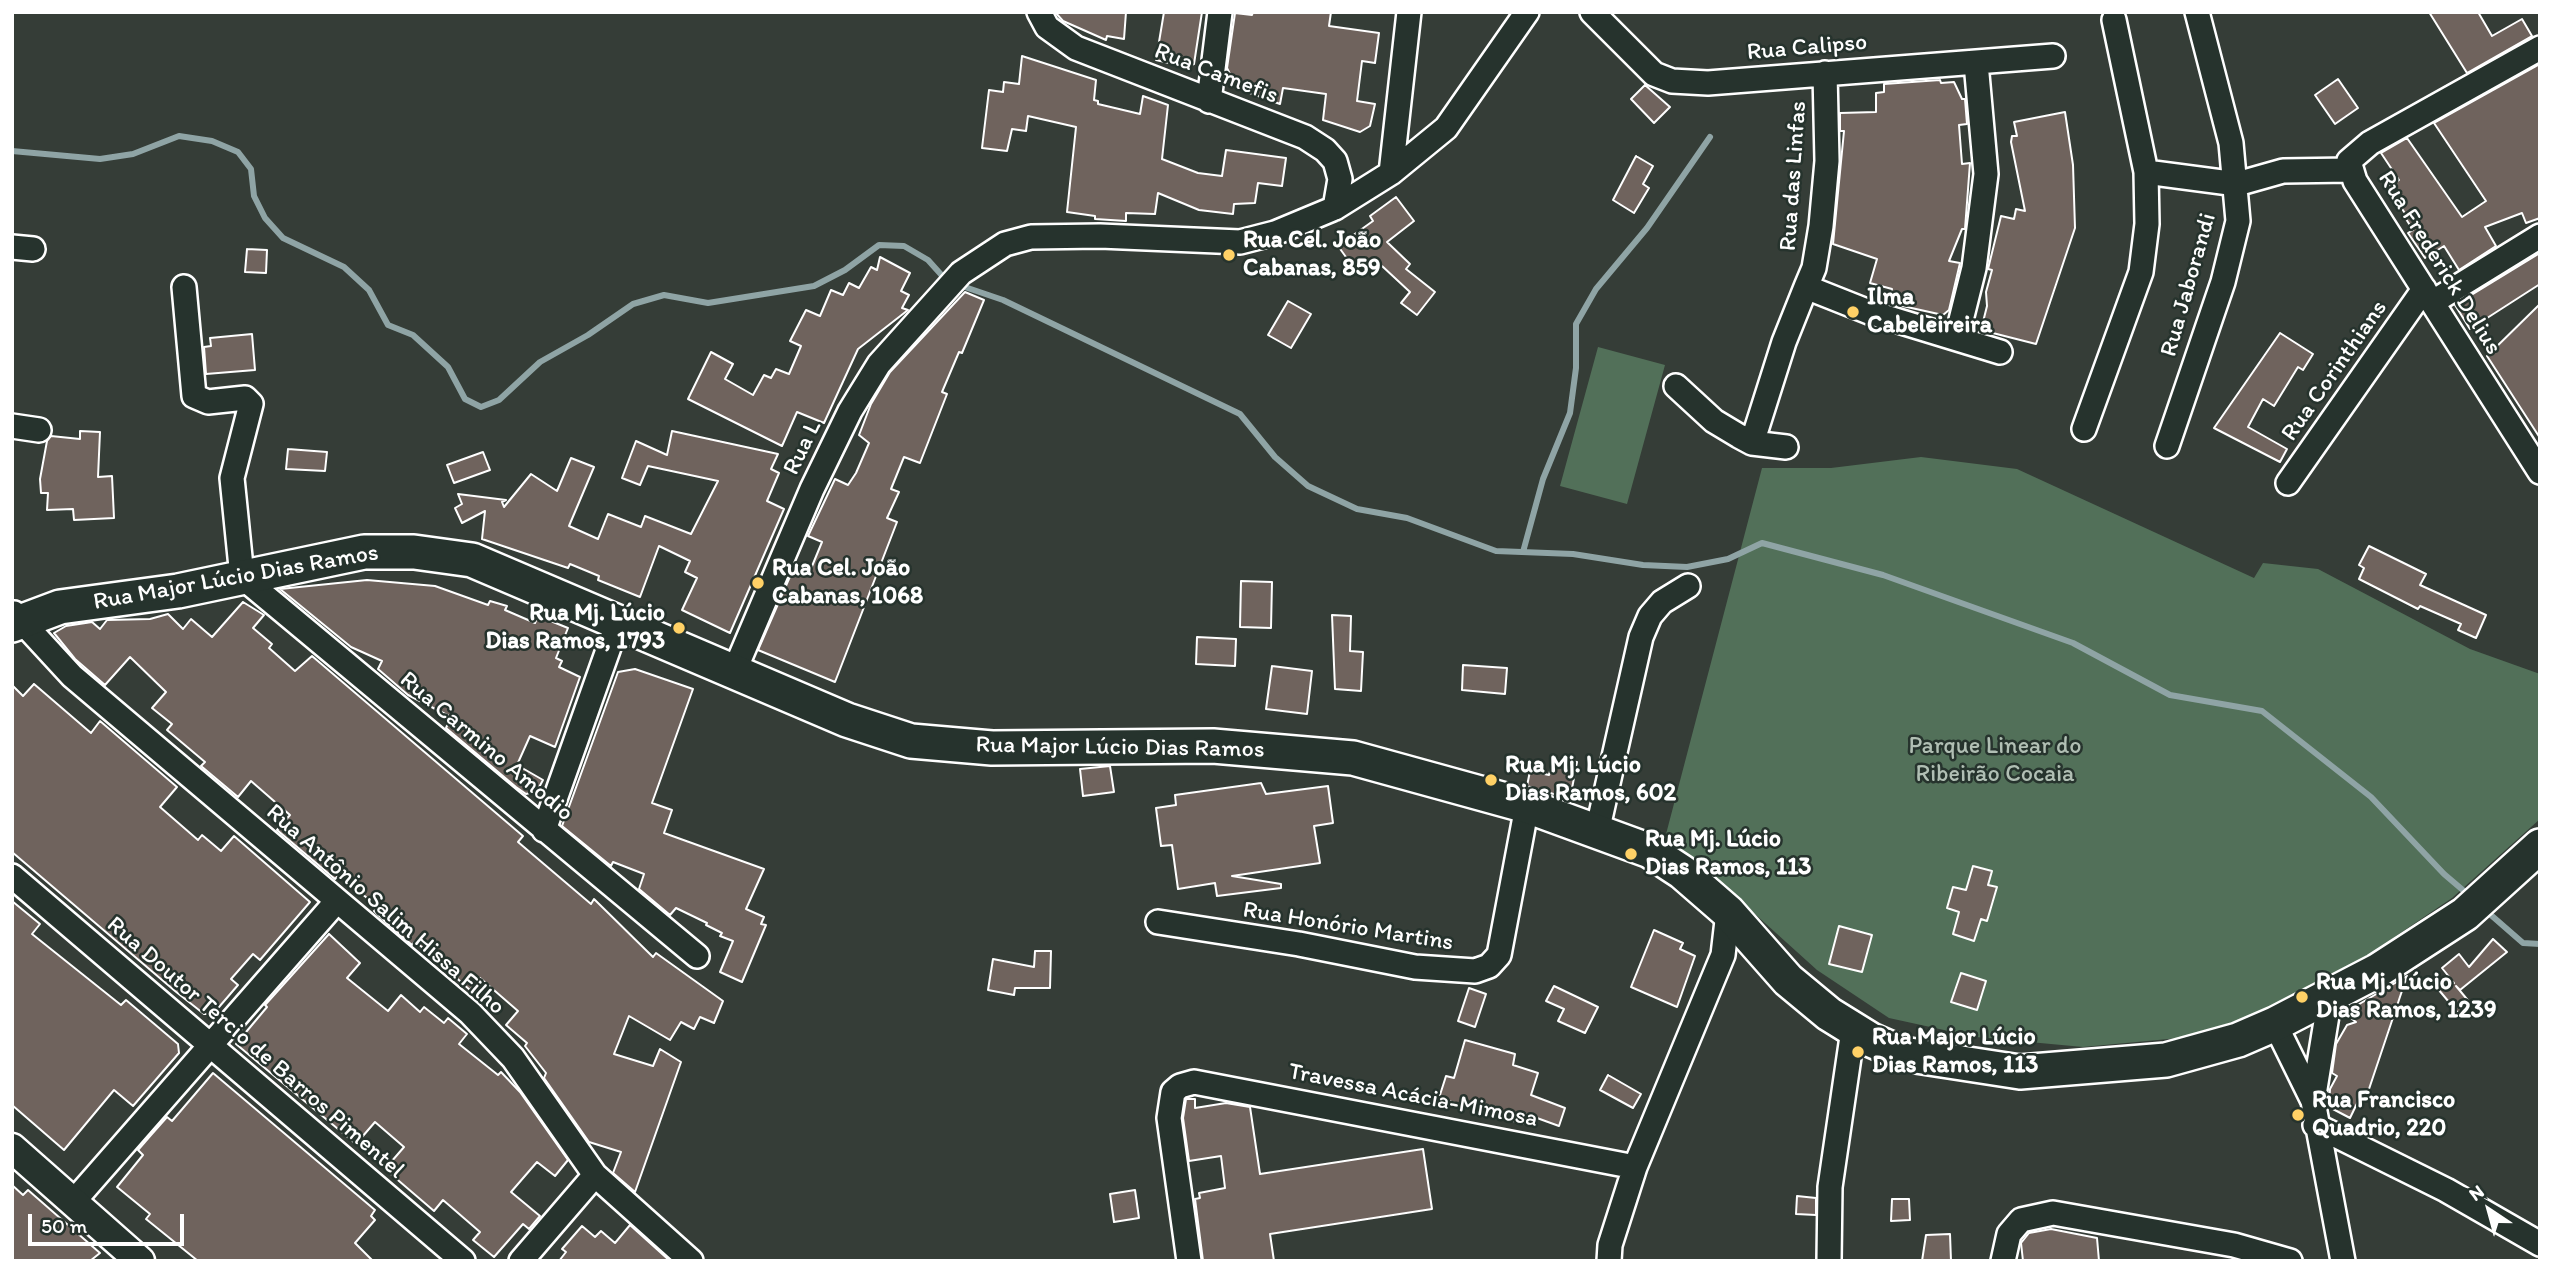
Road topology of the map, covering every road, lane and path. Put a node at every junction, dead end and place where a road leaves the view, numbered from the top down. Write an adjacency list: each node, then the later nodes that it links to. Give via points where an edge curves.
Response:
1 (1039, 12): 12 (street, Rua Camefis, via 1047,27 1076,48)
2 (1220, 12): 12 (street)
3 (1409, 12): 15 (street)
4 (1527, 12): 15 (street, Rua L, via 1446,128)
5 (1592, 12): 11 (street, Rua Calipso, via 1662,78 1708,83)
6 (2197, 12): 16 (street, Rua Jaborandi)
7 (2114, 20): 14 (street)
8 (2540, 48): 13 (street, Rua Frederick Delius, via 2370,143 2353,155)
9 (2053, 56): 10 (street, Rua Calipso)
10 (1976, 63): 11 (street, Rua Calipso); 22 (street, via 1986,174 1974,268)
11 (1825, 73): 20 (street, Rua das Linfas, via 1827,161 1814,268)
12 (1209, 101): 17 (street, Rua Camefis, via 1305,137 1325,150 1335,161 1340,179)
13 (2350, 170): 16 (street, via 2283,171); 21 (street, Rua Frederick Delius)
14 (2146, 172): 16 (street); 26 (street, via 2147,225 2141,272)
15 (1391, 173): 17 (street, Rua L)
16 (2237, 184): 29 (street, Rua Jaborandi, via 2238,221 2223,282)
17 (1335, 208): 37 (street, Rua L, via 1240,242 1031,237 1005,244 961,273 879,364 850,411)
18 (2540, 236): 21 (street)
19 (184, 287): 33 (street, via 191,391 208,402 245,398 251,404 232,478)
20 (1806, 287): 22 (street, Rua das Linfas, via 1869,312); 28 (street)
21 (2429, 296): 31 (street, Rua Frederick Delius); 32 (street, Rua Corinthians)
22 (1957, 336): 23 (street, Rua das Linfas)
23 (2000, 352)
24 (1676, 386): 28 (street, via 1714,421)
25 (12, 426): 27 (street)
26 (2084, 429)
27 (39, 430)
28 (1752, 443): 30 (street)
29 (2167, 446)
30 (1786, 447)
31 (2540, 472)
32 (2288, 483)
33 (243, 577): 35 (main road, Rua Major Lúcio Dias Ramos, via 60,607); 36 (main road, Rua Major Lúcio Dias Ramos, via 364,552 414,552 472,560); 39 (street, Rua Carmino Amodio)
34 (1688, 586): 40 (street, via 1650,615 1641,637)
35 (15, 619): 43 (street, Rua Antônio Salim Hissa Filho, via 72,676)
36 (618, 622): 37 (main road, Rua Major Lúcio Dias Ramos); 39 (street)
37 (734, 672): 38 (main road, Rua Major Lúcio Dias Ramos, via 847,720 911,741 992,748 1213,746 1353,758)
38 (1527, 806): 40 (main road, Rua Major Lúcio Dias Ramos); 45 (street, Rua Honório Martins, via 1499,955 1489,966 1475,971 1415,967)
39 (544, 830): 47 (street, Rua Carmino Amodio)
40 (1597, 832): 44 (main road, Rua Major Lúcio Dias Ramos, via 1650,851)
41 (2540, 846): 49 (main road, Rua Major Lúcio Dias Ramos, via 2477,904)
42 (12, 876): 52 (street, Rua Doutor Tercio de Barros Pimentel)
43 (336, 902): 52 (street); 57 (street, Rua Antônio Salim Hissa Filho, via 470,1013 513,1058)
44 (1728, 912): 46 (main road, Rua Major Lúcio Dias Ramos); 48 (street)
45 (1158, 922)
46 (1757, 944): 48 (street); 51 (main road, Rua Major Lúcio Dias Ramos, via 1788,980)
47 (697, 956)
48 (1723, 956): 56 (street)
49 (2330, 997): 50 (main road, Rua Major Lúcio Dias Ramos); 53 (street)
50 (2274, 1024): 51 (main road, Rua Major Lúcio Dias Ramos, via 2238,1040 2166,1060 2020,1072 1903,1054); 53 (street)
51 (1853, 1030): 66 (street, via 1830,1187)
52 (211, 1047): 58 (street); 61 (street, Rua Doutor Tercio de Barros Pimentel)
53 (2313, 1101): 54 (street)
54 (2315, 1125): 59 (street, via 2446,1190); 69 (street)
55 (12, 1148): 58 (street)
56 (1635, 1167): 64 (street, Travessa Acácia-Mimosa, via 1194,1082 1180,1086 1170,1101 1168,1118); 65 (street)
57 (595, 1175): 62 (street); 63 (street, Rua Antônio Salim Hissa Filho)
58 (74, 1201): 60 (street)
59 (2540, 1244)
60 (140, 1261)
61 (463, 1261)
62 (522, 1261)
63 (691, 1261)
64 (1189, 1261)
65 (1609, 1261)
66 (1829, 1261)
67 (2003, 1261): 68 (street, via 2009,1234 2021,1220 2053,1213 2210,1240)
68 (2290, 1261)
69 (2343, 1261)

